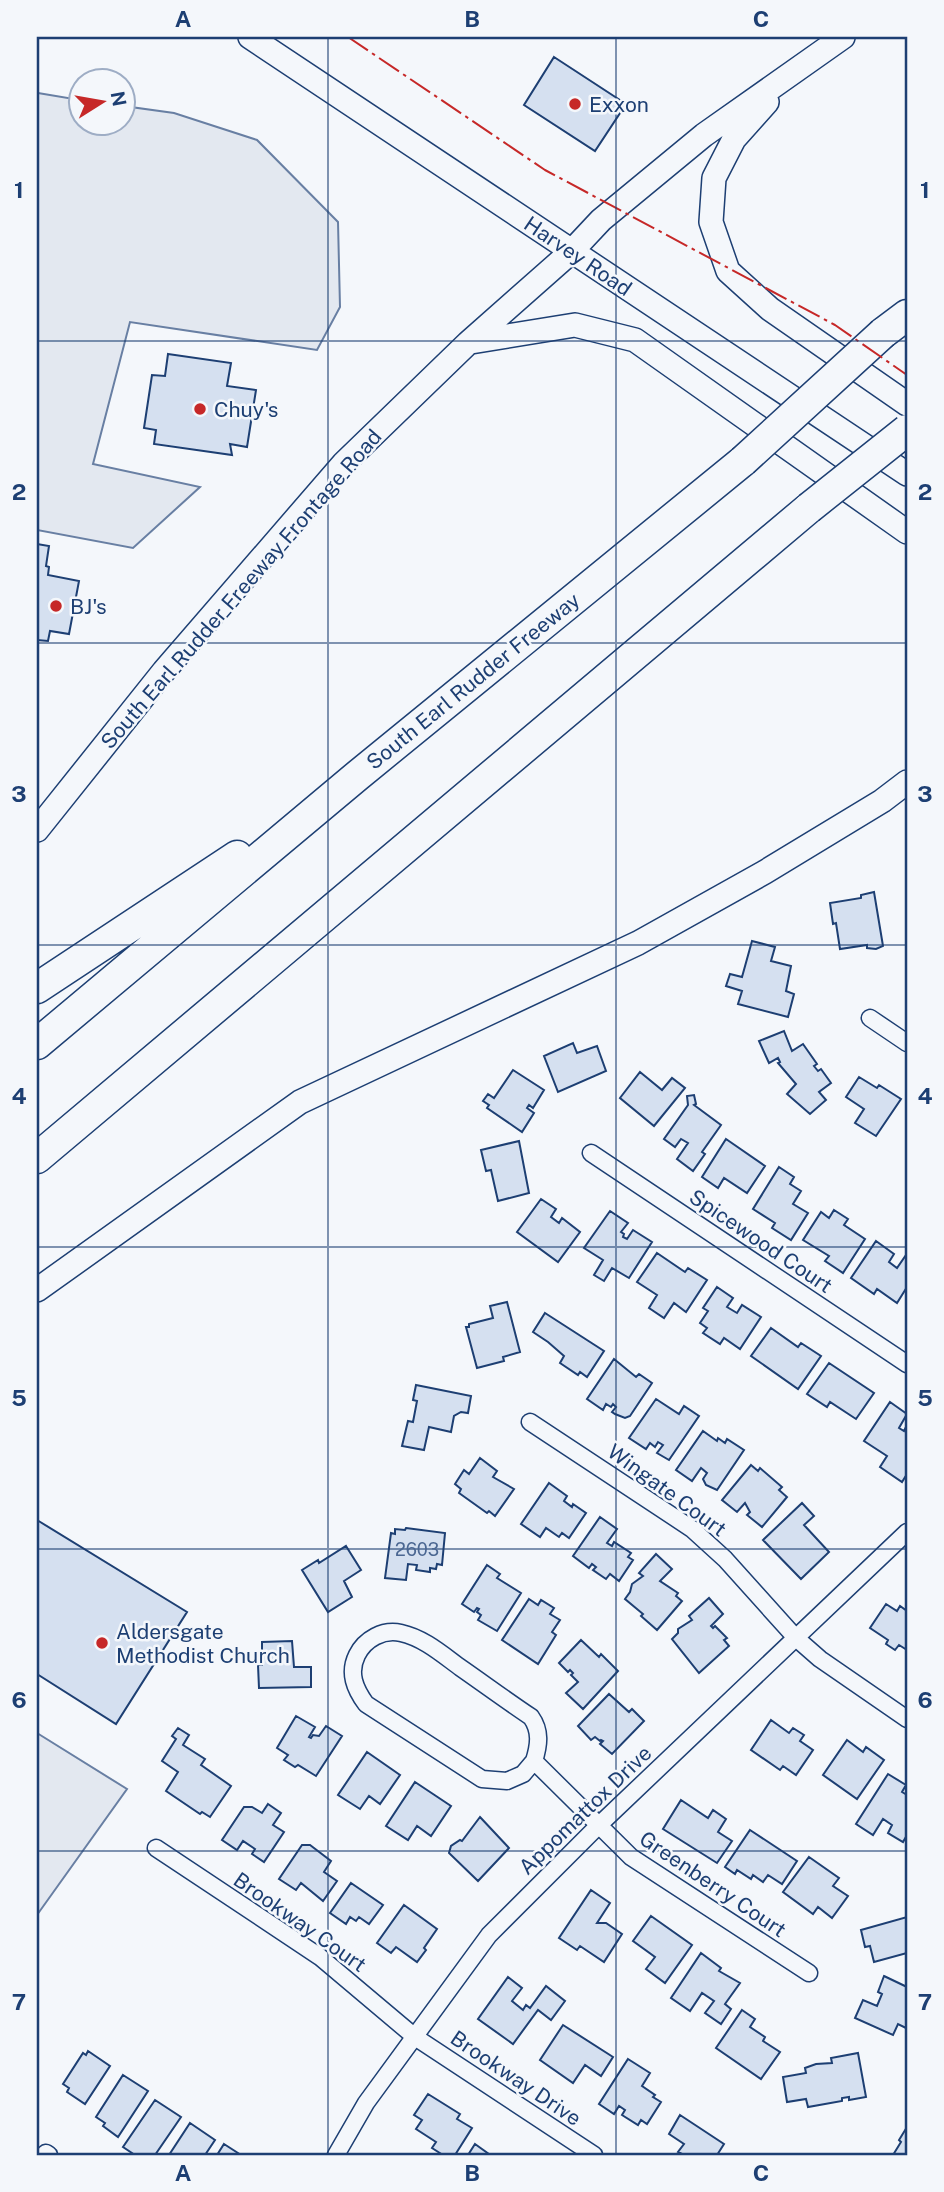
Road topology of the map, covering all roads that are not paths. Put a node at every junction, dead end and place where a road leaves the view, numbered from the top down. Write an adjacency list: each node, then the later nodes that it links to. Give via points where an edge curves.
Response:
1 (250, 37): 4 (main road, Harvey Road)
2 (843, 37): 3 (main road, South Earl Rudder Freeway Frontage Road)
3 (792, 73): 4 (main road, South Earl Rudder Freeway Frontage Road, via 704,135 601,220); 7 (main road, via 734,139 714,178 711,222 728,271 770,309)
4 (571, 252): 6 (main road, South Earl Rudder Freeway Frontage Road); 9 (main road, Harvey Road)
5 (907, 315): 11 (highway, South Earl Rudder Freeway, bridge, via 743,461)
6 (468, 343): 10 (main road, via 575,324 635,340); 13 (main road, South Earl Rudder Freeway Frontage Road, via 344,463 164,671)
7 (907, 404)
8 (907, 430): 19 (highway, bridge)
9 (907, 474)
10 (907, 531)
11 (357, 776): 14 (highway); 17 (highway, South Earl Rudder Freeway)
12 (907, 782): 20 (main road, via 765,872 638,943 300,1102)
13 (37, 830)
14 (37, 988)
15 (870, 1018): 16 (street)
16 (907, 1042)
17 (37, 1044)
18 (592, 1153): 21 (street, Spicewood Court)
19 (37, 1158)
20 (37, 1290)
21 (907, 1364)
22 (530, 1422): 24 (street, Wingate Court, via 692,1529)
23 (907, 1532): 24 (street, Appomattox Drive)
24 (796, 1638): 25 (street, Wingate Court); 27 (street, Appomattox Drive)
25 (907, 1719)
26 (534, 1761): 26 (street, via 539,1745 531,1717 425,1642 400,1632 384,1633 369,1639 358,1653 352,1679 366,1704 482,1779 507,1781 523,1774); 27 (street, Greenberry Court)
27 (598, 1826): 29 (street, Greenberry Court, via 631,1857); 30 (street, Appomattox Drive, via 489,1935)
28 (156, 1849): 30 (street, Brookway Court, via 320,1957)
29 (809, 1973)
30 (415, 2036): 31 (street, Appomattox Drive, via 366,2103); 32 (street, Brookway Drive)
31 (336, 2155)
32 (594, 2155)

